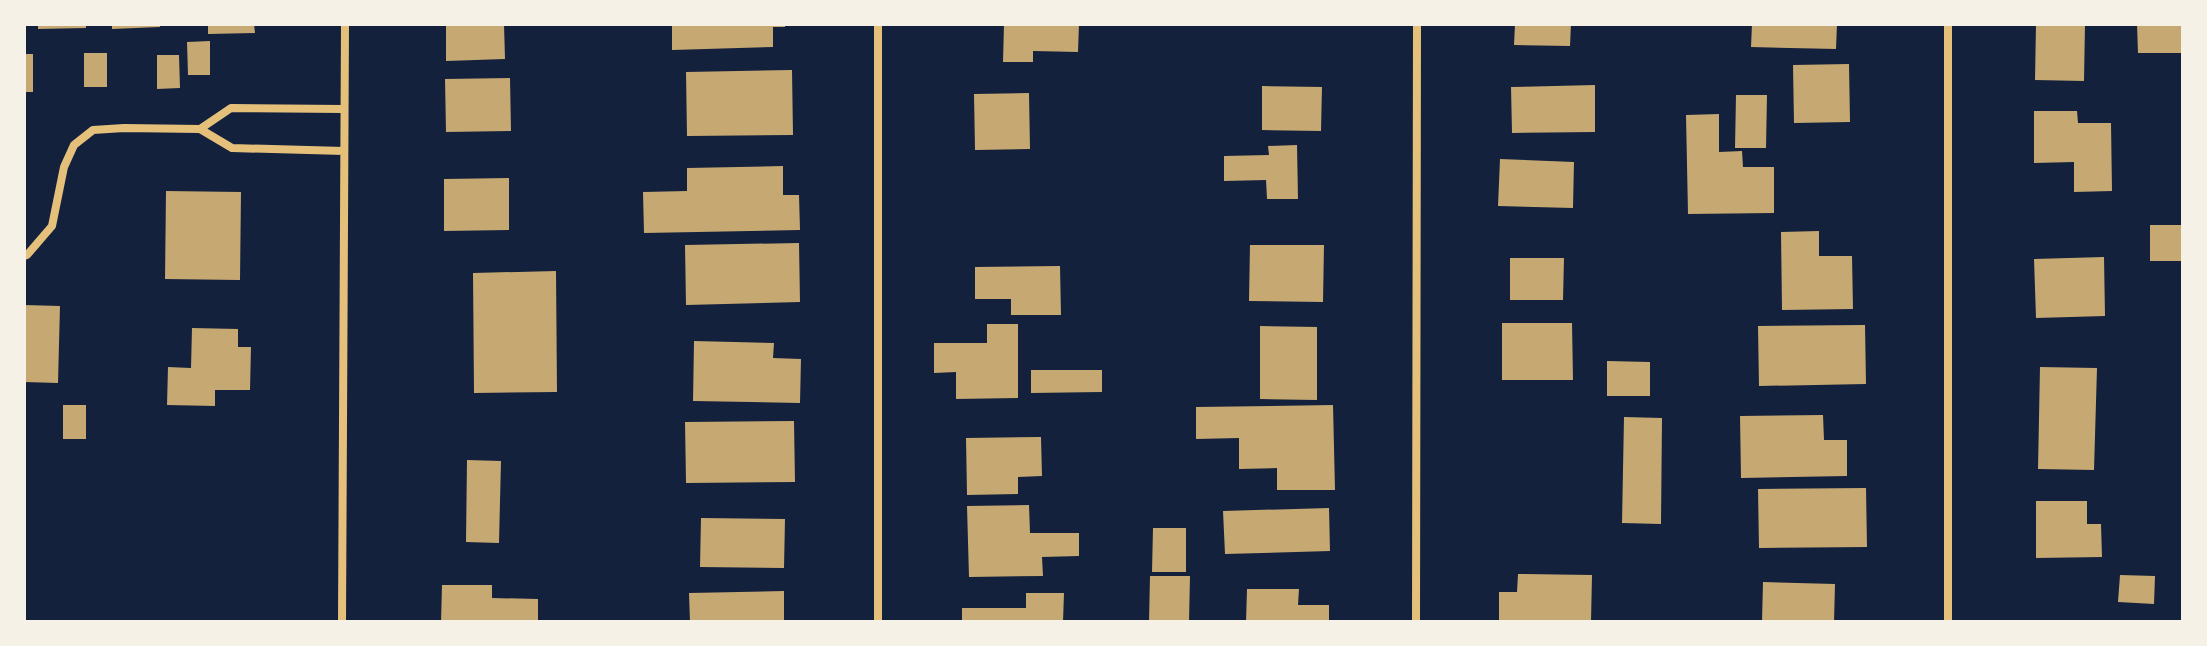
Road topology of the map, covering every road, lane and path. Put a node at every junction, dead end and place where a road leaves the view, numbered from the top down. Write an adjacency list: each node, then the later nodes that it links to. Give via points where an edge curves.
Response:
1 (345, 24): 5 (street)
2 (878, 24): 10 (street)
3 (1417, 24): 11 (street)
4 (1948, 24): 12 (street)
5 (344, 109): 6 (street, via 231,108); 7 (street)
6 (200, 129): 7 (street, via 232,148); 8 (street, via 93,130 74,145 64,167 52,226)
7 (344, 151): 9 (street)
8 (24, 256)
9 (342, 622)
10 (878, 622)
11 (1416, 622)
12 (1948, 622)

